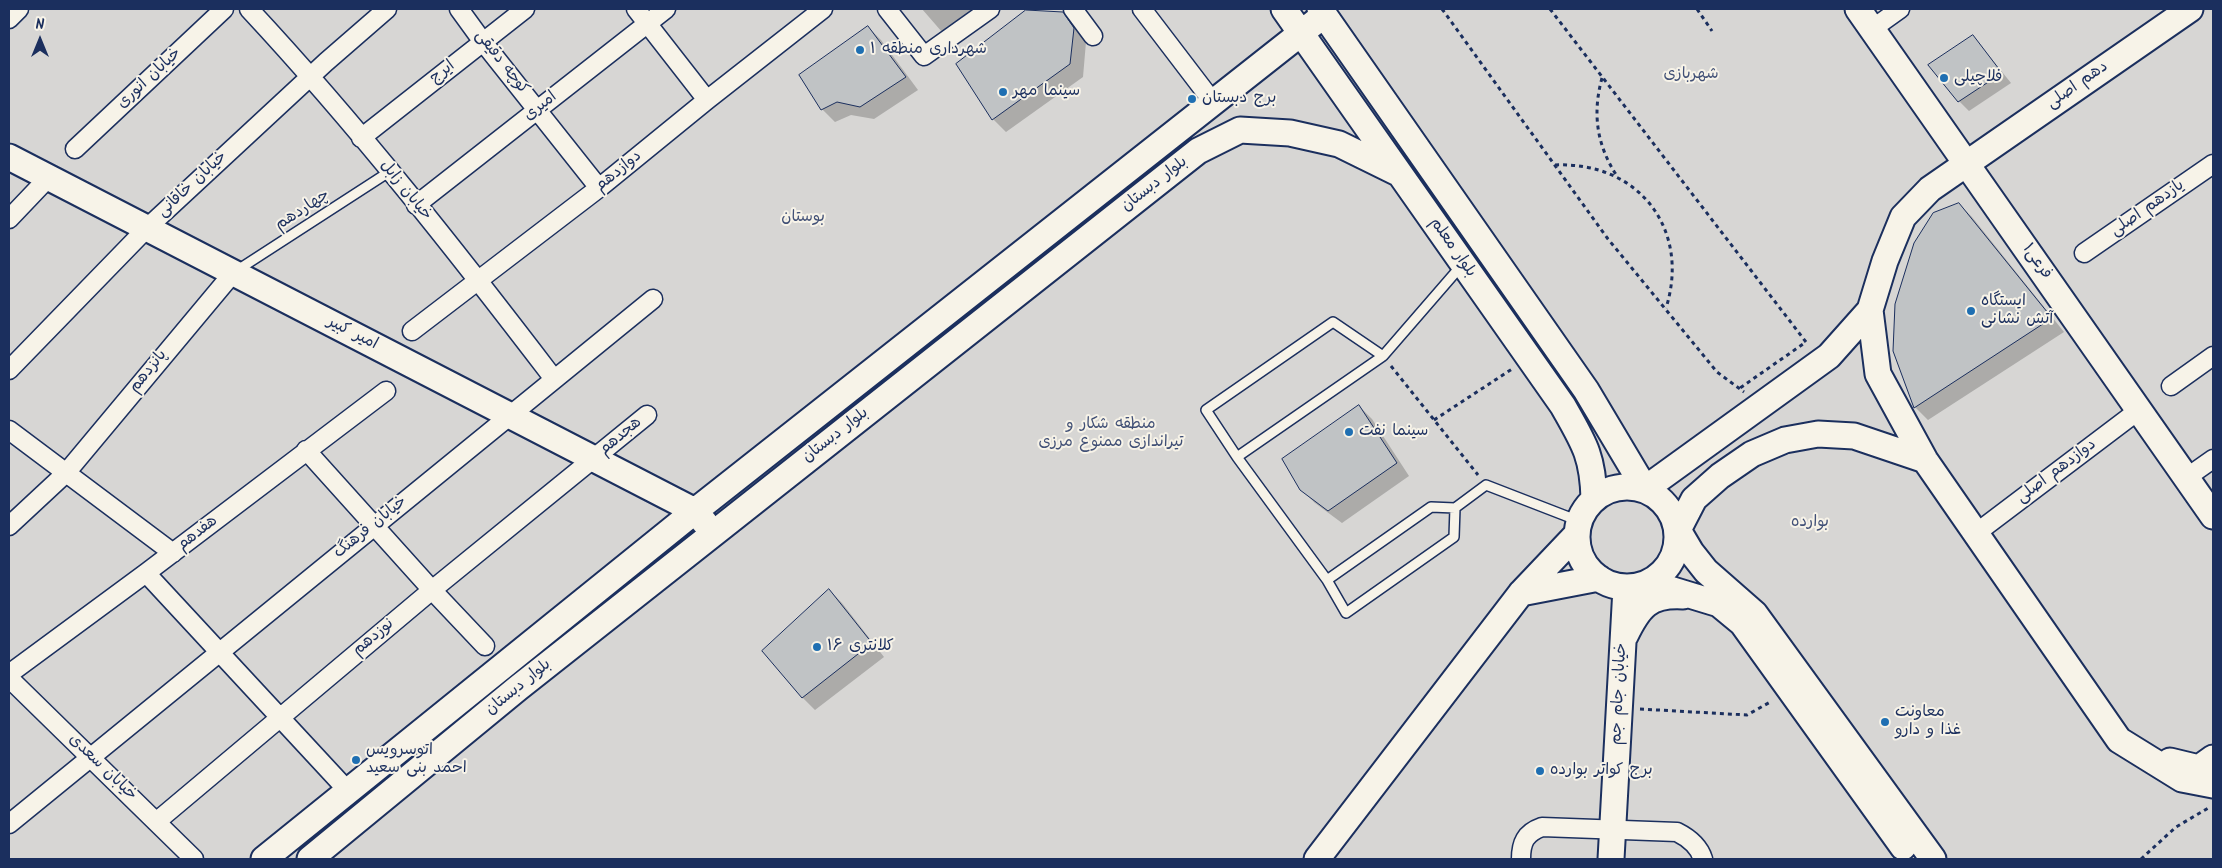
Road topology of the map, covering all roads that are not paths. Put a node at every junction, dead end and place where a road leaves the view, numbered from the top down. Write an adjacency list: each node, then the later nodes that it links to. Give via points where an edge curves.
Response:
1 (19, 9): 19 (street)
2 (224, 9): 30 (street, خیابان انوری)
3 (249, 9): 25 (street, خیابان زابل)
4 (387, 9): 25 (street, خیابان خاقانی)
5 (459, 9): 24 (street, کوچه دقیقی)
6 (525, 9): 24 (street, ایرج)
7 (636, 9): 20 (street)
8 (666, 9): 20 (street, امیری)
9 (823, 9): 26 (street, دوازدهم)
10 (887, 9): 11 (street, via 924,56)
11 (990, 9)
12 (1073, 9): 23 (street)
13 (1142, 9): 27 (street)
14 (1284, 9): 22 (main road, بلوار معلم)
15 (1858, 9): 21 (main road, فرعی۱)
16 (1900, 9): 21 (street)
17 (2190, 9): 32 (main road, دهم اصلی)
18 (1322, 12): 22 (main road, بلوار دبستان); 65 (main road, بلوار معلم, via 1586,390)
19 (9, 19)
20 (648, 24): 26 (street); 28 (street, امیری)
21 (1872, 29): 32 (main road, فرعی۱)
22 (1301, 32): 27 (main road, بلوار دبستان); 35 (main road, بلوار معلم)
23 (1093, 36)
24 (483, 42): 28 (street, کوچه دقیقی); 29 (street, ایرج)
25 (311, 76): 29 (street, خیابان زابل); 40 (street, خیابان خاقانی)
26 (707, 100): 37 (street, دوازدهم)
27 (1213, 102): 68 (main road, بلوار دبستان)
28 (538, 110): 37 (street, کوچه دقیقی); 38 (street, امیری)
29 (362, 138): 34 (street, خیابان زابل)
30 (76, 149)
31 (9, 157): 36 (main road, امیر کبیر)
32 (1967, 164): 46 (main road, دهم اصلی, via 1930,189 1903,217); 54 (main road, فرعی۱)
33 (2213, 164): 41 (street, یازدهم اصلی)
34 (389, 172): 38 (street, خیابان زابل); 43 (lane, چهاردهم)
35 (1400, 174): 42 (main road, بلوار معلم); 74 (main road, بلوار دبستان, via 1339,144 1290,133 1240,130 1198,151)
36 (49, 177): 39 (street); 40 (main road, امیر کبیر)
37 (599, 188): 44 (street, دوازدهم)
38 (416, 205): 44 (street, خیابان زابل)
39 (9, 219)
40 (147, 228): 43 (main road, امیر کبیر); 50 (street, خیابان خاقانی)
41 (2084, 253)
42 (1463, 264): 48 (lane); 66 (main road, بلوار معلم, via 1563,406 1587,448 1594,473)
43 (232, 273): 56 (main road, امیر کبیر); 63 (street, پانزدهم)
44 (478, 280): 47 (street, دوازدهم); 51 (street, خیابان زابل)
45 (653, 299): 51 (street, خیابان فرهنگ)
46 (1870, 310): 62 (main road, via 1878,374); 65 (main road, via 1829,356)
47 (412, 331)
48 (1383, 356): 59 (lane); 59 (lane, via 1333,322 1206,410)
49 (2213, 356): 52 (street)
50 (9, 370)
51 (554, 379): 56 (street, خیابان فرهنگ)
52 (2171, 386)
53 (386, 390): 58 (street, هفدهم)
54 (2139, 410): 64 (main road, فرعی۱); 75 (street, دوازدهم اصلی)
55 (648, 414): 60 (street, هجدهم)
56 (510, 415): 60 (main road, امیر کبیر); 71 (street, خیابان فرهنگ)
57 (9, 430): 63 (street)
58 (306, 450): 71 (street); 76 (street, هفدهم)
59 (1237, 457): 79 (lane)
60 (594, 459): 68 (main road, امیر کبیر); 82 (street, نوزدهم)
61 (2213, 459): 64 (street)
62 (1925, 460): 73 (main road, via 1854,436 1818,434 1785,440 1752,454 1720,476 1694,500); 75 (main road)
63 (66, 473): 70 (street, پانزدهم); 76 (street)
64 (2186, 478): 69 (main road, فرعی۱)
65 (1646, 488): 66 (main road, via 1626,486 1609,490); 73 (main road, via 1659,497)
66 (1594, 499): 72 (main road, via 1585,509)
67 (1455, 508): 72 (lane, via 1486,485); 79 (lane, via 1432,507); 79 (lane, via 1454,537 1346,613)
68 (695, 511): 74 (main road); 94 (main road, بلوار دبستان)
69 (2213, 516)
70 (9, 526)
71 (373, 526): 82 (street); 87 (street, خیابان فرهنگ)
72 (1578, 528): 78 (main road, via 1579,552 1587,567); 83 (main road)
73 (1678, 530): 80 (main road, via 1676,551 1669,565); 106 (main road, via 1706,571 1755,614)
74 (713, 533): 100 (main road, بلوار دبستان)
75 (1975, 534): 90 (main road, via 2119,740)
76 (173, 553): 77 (street, هفدهم)
77 (146, 574): 87 (street); 88 (street, هفدهم)
78 (1599, 578): 81 (main road); 83 (main road)
79 (1327, 580)
80 (1650, 582): 81 (main road); 84 (main road)
81 (1626, 588): 85 (main road, خیابان جام جم)
82 (432, 590): 86 (street); 89 (street, نوزدهم)
83 (1521, 593): 101 (main road)
84 (1700, 598): 85 (main road, via 1665,596 1647,602 1636,613); 105 (main road, via 1719,604 1742,623)
85 (1623, 640): 97 (main road, خیابان جام جم)
86 (485, 646)
87 (220, 653): 89 (street); 91 (street, خیابان فرهنگ)
88 (9, 676): 91 (street, خیابان سعدی)
89 (279, 717): 94 (street); 95 (street, نوزدهم)
90 (2146, 756): 92 (main road, via 2199,768); 93 (main road, via 2182,779)
91 (90, 757): 95 (street, خیابان سعدی); 96 (street, خیابان فرهنگ)
92 (2213, 758)
93 (2213, 785)
94 (349, 792): 99 (main road, بلوار دبستان)
95 (156, 822): 98 (street, خیابان سعدی)
96 (9, 824)
97 (1612, 830): 102 (street, via 1542,827 1523,841); 103 (main road, خیابان جام جم); 104 (street, via 1677,832 1696,846)
98 (194, 859)
99 (264, 859)
100 (310, 859)
101 (1318, 859)
102 (1521, 859)
103 (1611, 859)
104 (1703, 859)
105 (1912, 859)
106 (1933, 859)

